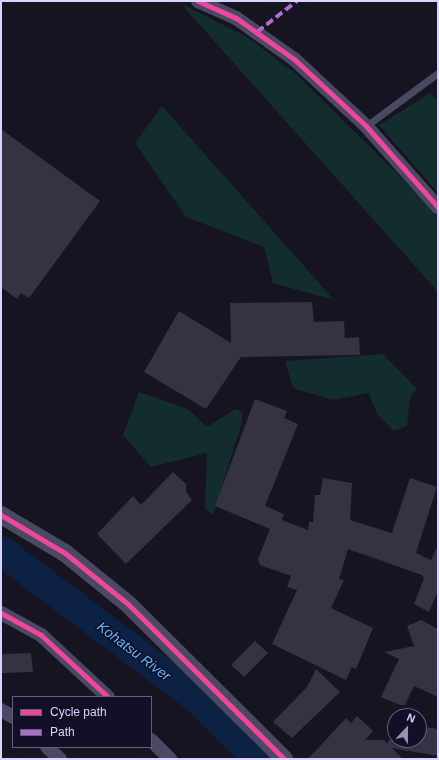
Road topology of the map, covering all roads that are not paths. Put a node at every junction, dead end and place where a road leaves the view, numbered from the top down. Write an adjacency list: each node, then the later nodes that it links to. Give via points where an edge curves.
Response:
1 (198, 1): 3 (street, via 236,18 294,58)
2 (438, 73): 3 (lane)
3 (366, 126): 4 (street)
4 (438, 207)
5 (1, 515): 14 (street, via 65,553 128,604)
6 (1, 613): 7 (street, via 41,635)
7 (107, 696)
8 (1, 710): 9 (street)
9 (12, 716)
10 (152, 741): 13 (street)
11 (48, 748): 12 (street)
12 (60, 759)
13 (170, 759)
14 (284, 759)

